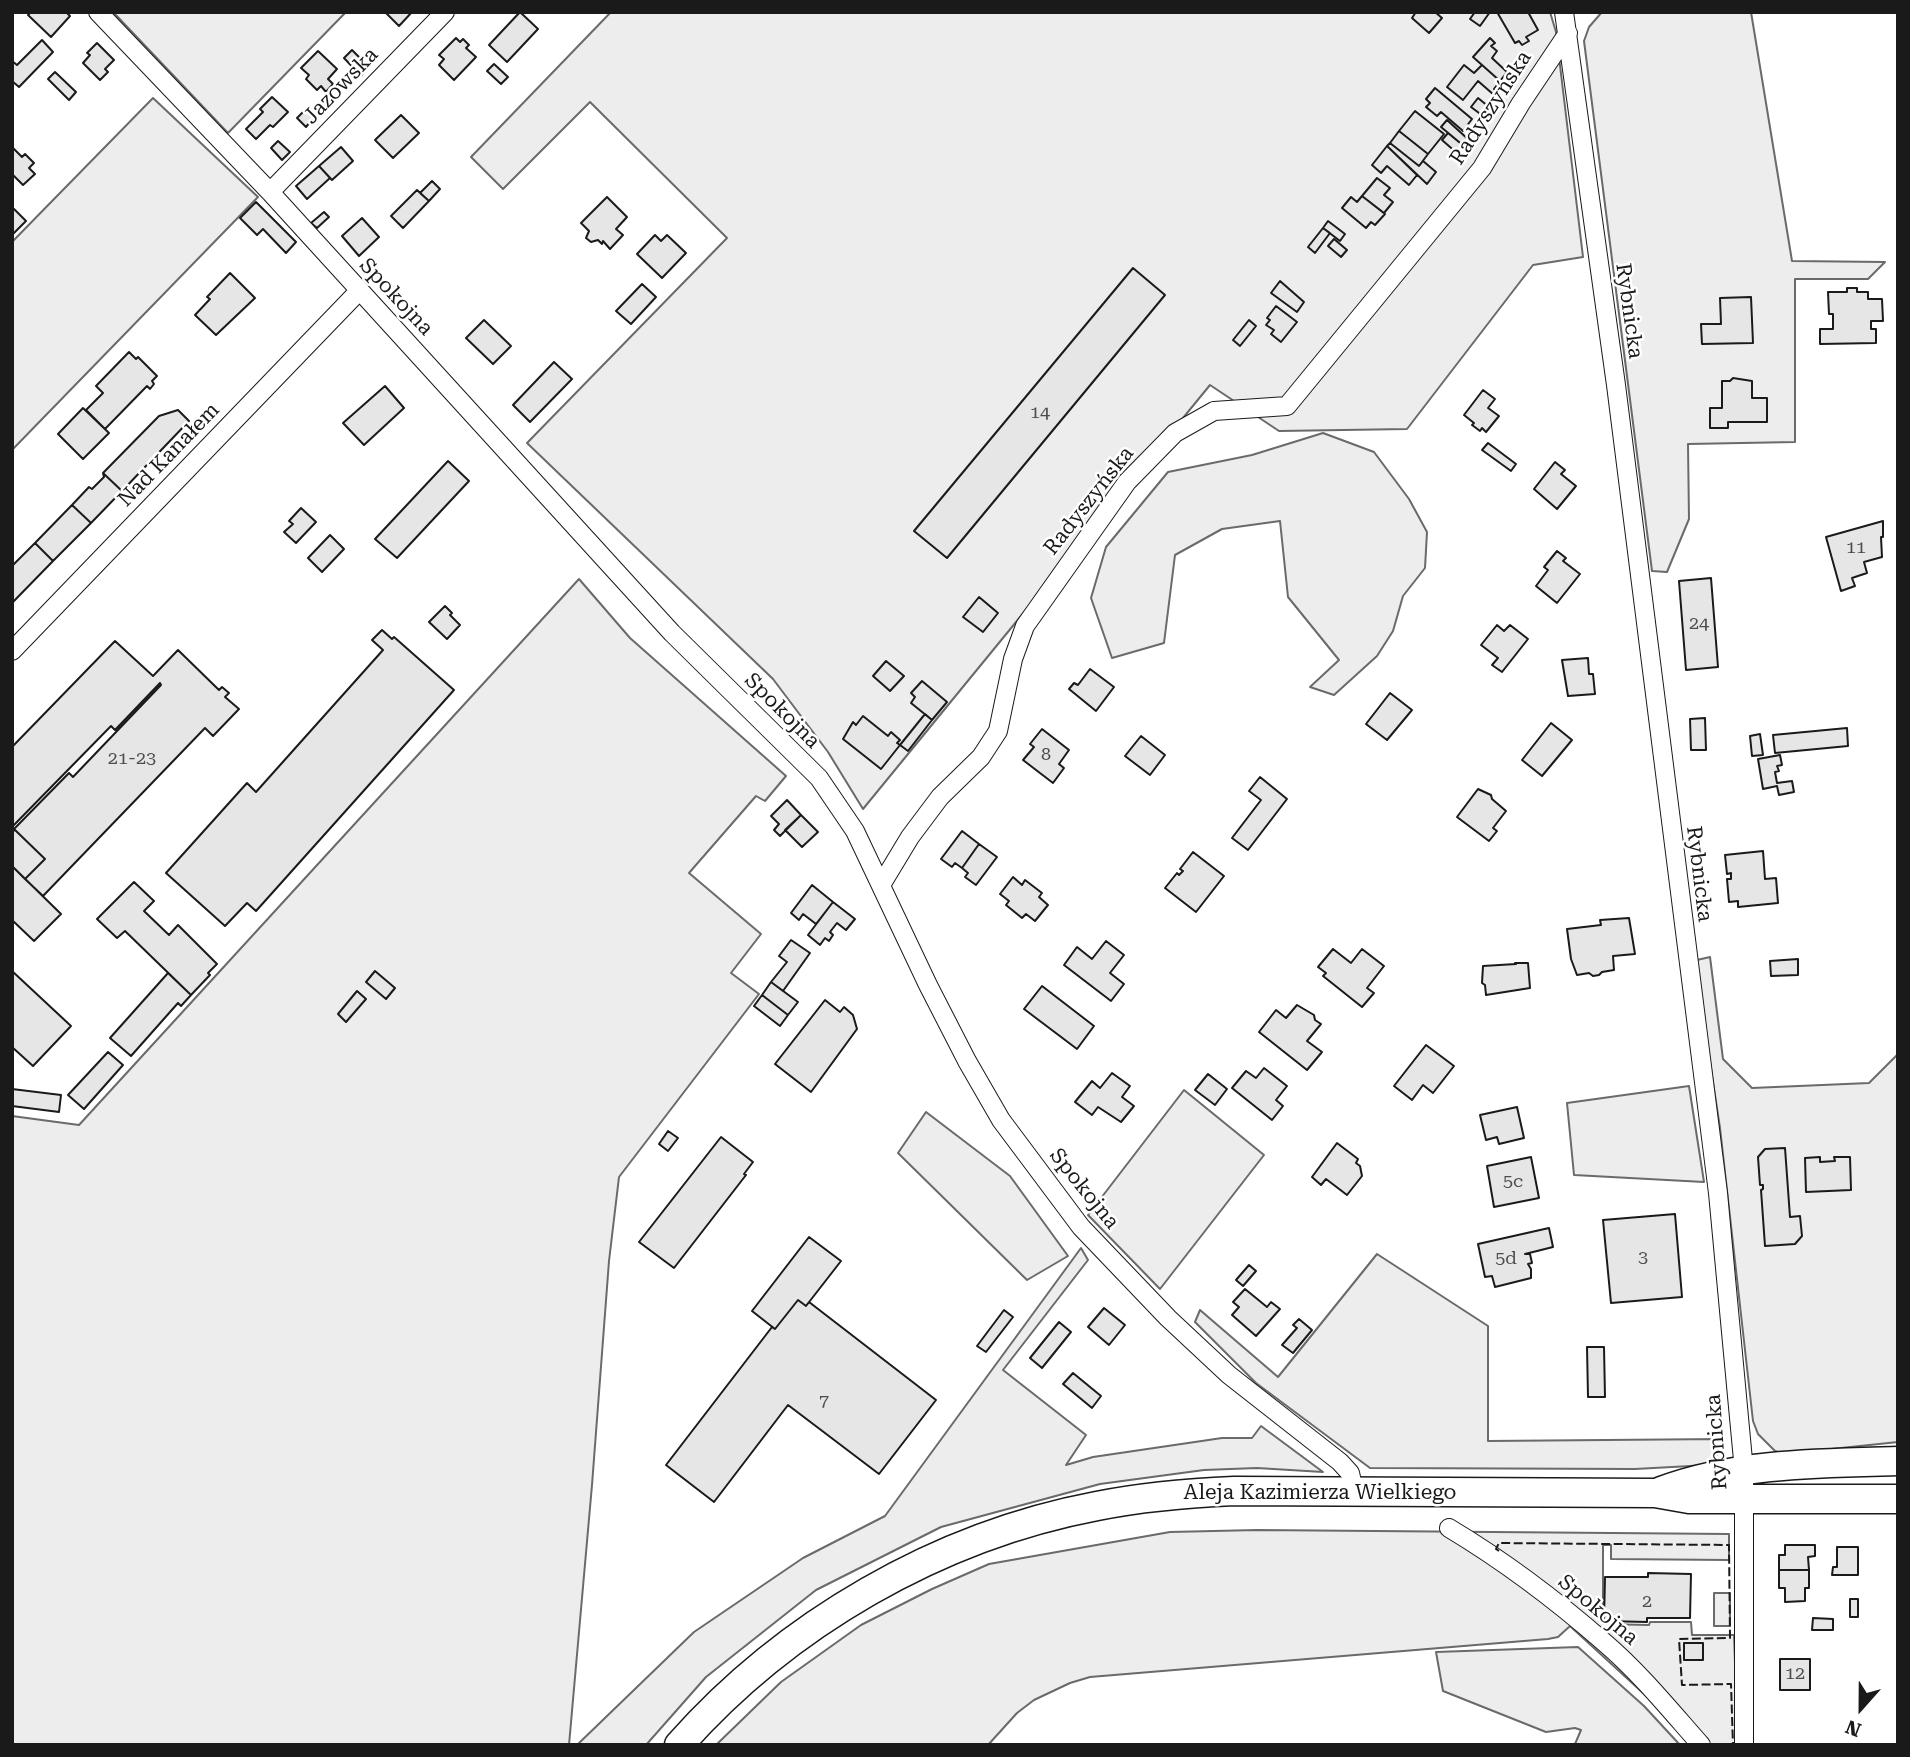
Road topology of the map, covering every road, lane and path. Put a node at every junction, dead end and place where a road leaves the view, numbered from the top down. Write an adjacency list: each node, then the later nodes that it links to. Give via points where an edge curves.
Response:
1 (99, 12): 5 (street, Spokojna)
2 (445, 12): 5 (street, Jazowska)
3 (1564, 12): 4 (street, Rybnicka)
4 (1568, 33): 8 (street, Radyszyńska, via 1482,168 1287,407 1214,411 1175,433 1126,482 1025,626 998,731 981,757 940,797); 10 (street, Rybnicka, via 1718,1193)
5 (270, 192): 6 (street, Spokojna)
6 (359, 291): 7 (street, Nad Kanałem); 8 (street, Spokojna, via 672,633 818,778 855,831)
7 (12, 651)
8 (881, 885): 11 (street, Spokojna, via 1001,1120 1082,1227 1229,1375 1340,1462 1350,1474)
9 (1898, 1461): 10 (main road, Aleja Kazimierza Wielkiego, via 1805,1463)
10 (1744, 1485): 11 (main road, Aleja Kazimierza Wielkiego, via 1689,1499 1655,1493); 12 (main road, Aleja Kazimierza Wielkiego); 16 (street, Rybnicka)
11 (1354, 1491): 14 (main road, Aleja Kazimierza Wielkiego, via 1172,1494 1096,1506 977,1540 883,1584 815,1626 751,1674)
12 (1898, 1499)
13 (1449, 1528): 15 (street, Spokojna, via 1606,1643)
14 (679, 1745)
15 (1701, 1745)
16 (1744, 1745)

